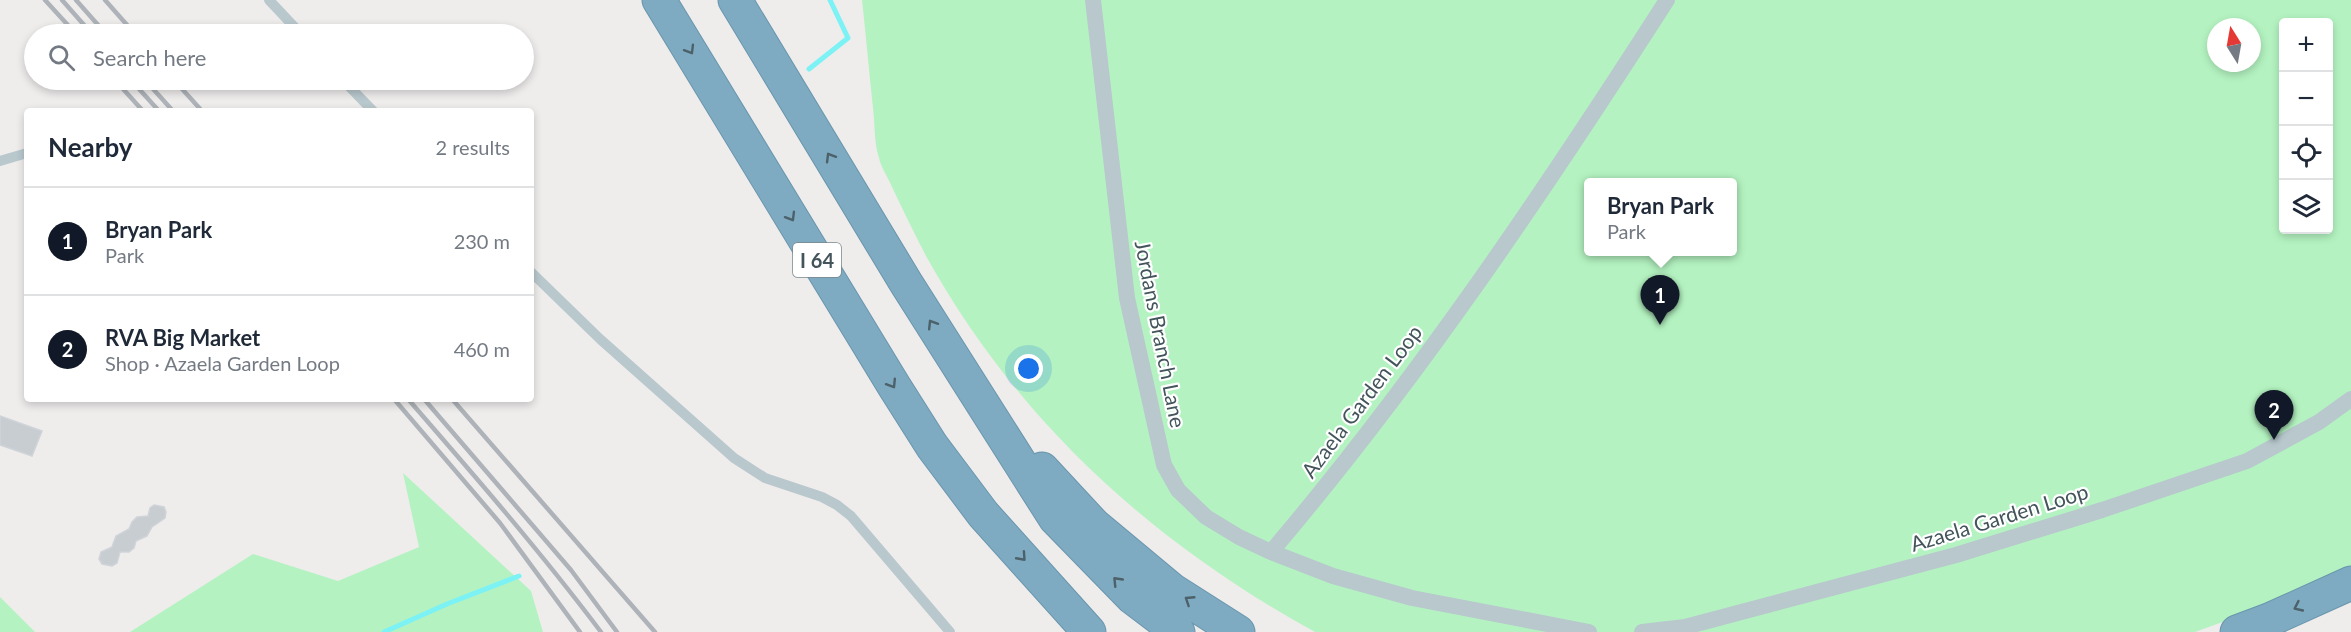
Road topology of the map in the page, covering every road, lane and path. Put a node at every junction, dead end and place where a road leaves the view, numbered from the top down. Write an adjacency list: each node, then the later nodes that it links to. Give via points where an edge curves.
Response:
1 (269, 0): 6 (lane)
2 (659, 0): 17 (highway, I 64, one-way to 17, via 932,446 983,514)
3 (735, 0): 13 (highway, one-way to 3)
4 (1093, 0): 14 (street, Jordans Branch Lane, via 1127,298 1164,465 1178,490 1206,517)
5 (1666, 0): 14 (street, Azaela Garden Loop, via 1571,149 1420,361)
6 (292, 24)
7 (353, 90): 8 (lane)
8 (370, 108)
9 (24, 154): 10 (lane)
10 (0, 161)
11 (534, 275): 16 (lane, via 734,458 765,478 822,497 852,516)
12 (2351, 399): 21 (street, Azaela Garden Loop, via 2319,422 2247,461 2102,510 1956,555 1708,621)
13 (985, 409): 18 (highway, one-way to 13, via 1132,597 1055,518); 19 (highway, one-way to 13, via 1172,590 1095,525)
14 (1271, 552): 20 (street, via 1333,576 1412,598)
15 (2351, 583): 22 (highway, one-way to 22)
16 (950, 632)
17 (1089, 632)
18 (1178, 632)
19 (1238, 632)
20 (1589, 632)
21 (1642, 632)
22 (2237, 632)

